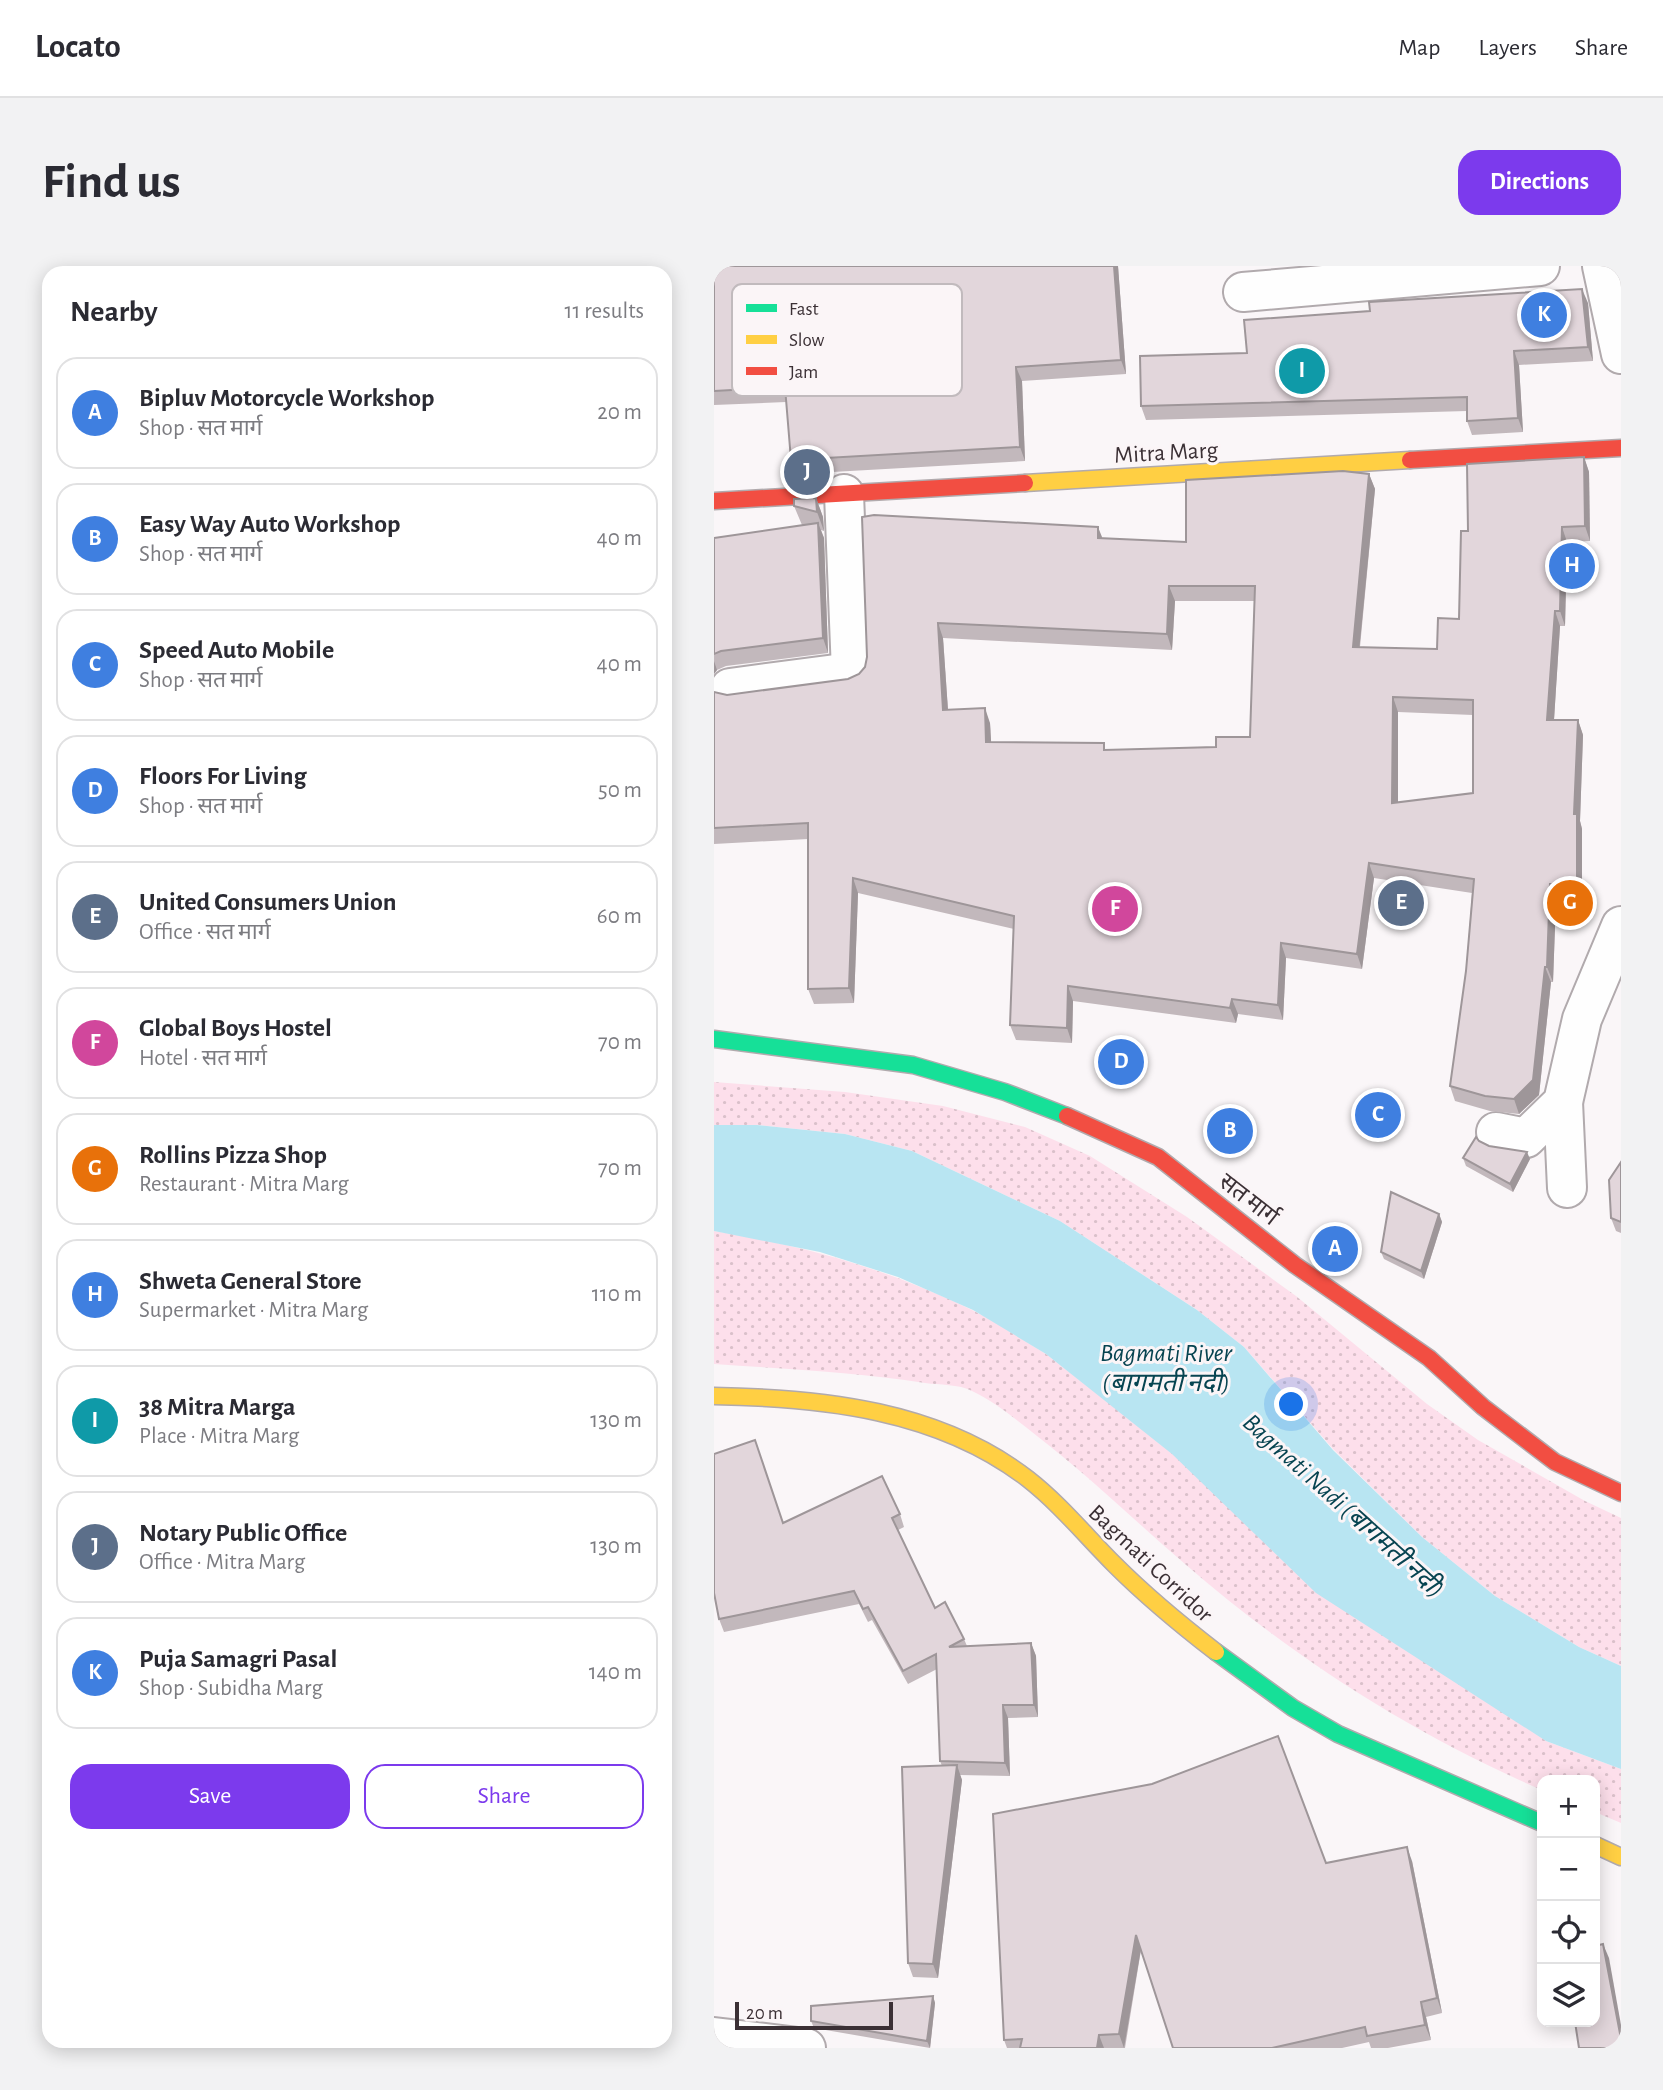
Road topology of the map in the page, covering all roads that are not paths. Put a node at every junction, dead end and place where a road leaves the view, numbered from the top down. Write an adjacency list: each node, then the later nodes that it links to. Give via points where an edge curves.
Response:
1 (1540, 266): 3 (street)
2 (1602, 266): 4 (street)
3 (1243, 292)
4 (1621, 354)
5 (1621, 448): 6 (main road, Mitra Marg)
6 (844, 494): 7 (main road, Mitra Marg); 8 (street, via 851,672)
7 (714, 501)
8 (730, 688)
9 (1621, 926): 11 (street, via 1582,1019)
10 (714, 1039): 15 (main road, सत मार्ग, via 913,1065 1005,1092 1158,1157 1295,1265 1429,1358 1483,1408 1555,1462)
11 (1563, 1102): 12 (street, via 1526,1138); 13 (street)
12 (1496, 1132)
13 (1567, 1188)
14 (714, 1396): 16 (main road, Bagmati Corridor, via 794,1397 848,1405 901,1417 954,1437 1025,1478 1130,1580 1211,1648 1294,1708 1344,1738)
15 (1621, 1493)
16 (1537, 1821)
17 (1600, 1847): 18 (main road)
18 (1621, 1857)
19 (714, 2037): 20 (street)
20 (806, 2048)

